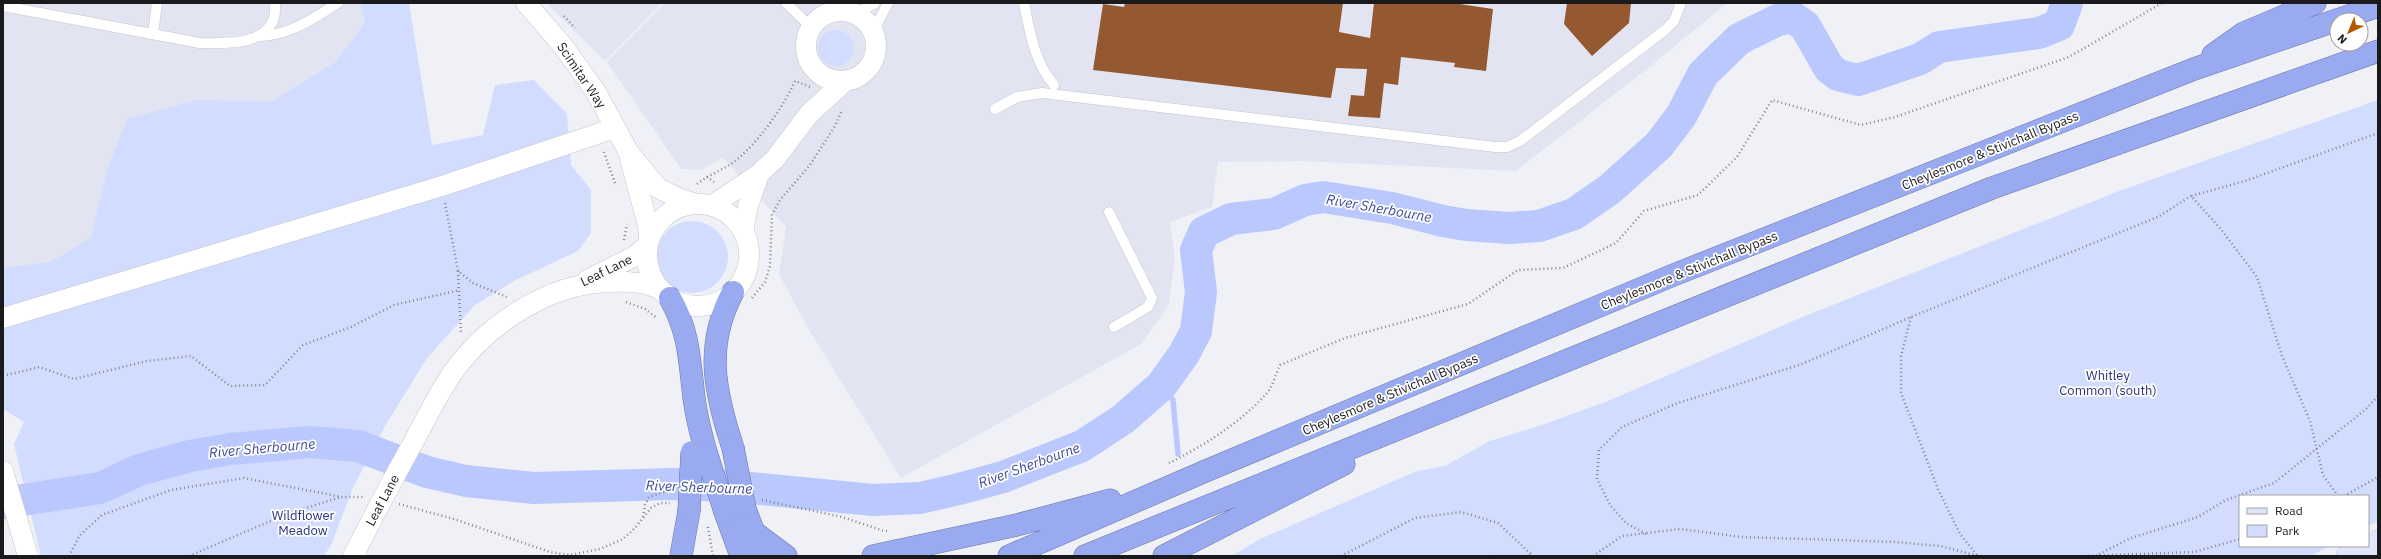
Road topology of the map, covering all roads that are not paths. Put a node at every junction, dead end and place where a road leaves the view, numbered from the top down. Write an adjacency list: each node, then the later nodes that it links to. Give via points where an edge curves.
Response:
1 (157, 3): 16 (lane)
2 (275, 3): 17 (lane, via 276,14 273,22)
3 (338, 3): 17 (lane, via 292,30)
4 (526, 3): 25 (street, Scimitar Way, via 596,92)
5 (786, 3): 14 (lane)
6 (875, 3): 13 (lane)
7 (888, 3): 15 (lane)
8 (1024, 3): 22 (lane, via 1033,46 1040,65)
9 (1681, 3): 23 (lane, via 1674,21 1665,30 1520,141 1507,147 1487,147 1042,93 1017,97)
10 (2315, 3): 19 (highway, via 2244,33)
11 (3, 6): 16 (lane)
12 (2378, 6): 19 (highway, Cheylesmore & Stivichall Bypass)
13 (855, 14): 14 (street, via 832,12 822,16); 15 (street, via 866,21)
14 (811, 27): 20 (street, via 806,39 806,52)
15 (873, 32): 21 (street, via 877,44 873,63 862,76)
16 (153, 34): 17 (lane, via 200,43 222,43)
17 (260, 36)
18 (2378, 50): 37 (highway, via 1992,188)
19 (2194, 69): 40 (highway, Cheylesmore & Stivichall Bypass, via 1671,276)
20 (814, 79): 21 (street, via 826,78); 24 (street)
21 (844, 82): 24 (street)
22 (1054, 85)
23 (995, 109)
24 (809, 114): 27 (street, via 787,144)
25 (606, 132): 26 (street, Scimitar Way); 35 (street, via 442,186)
26 (629, 153): 28 (street, via 658,188 678,198); 31 (street, via 648,225)
27 (759, 174): 28 (street); 30 (street, via 748,206)
28 (703, 205): 30 (street, via 728,214); 31 (street, via 684,206 668,213 658,223)
29 (1109, 212): 36 (lane, via 1152,298 1148,307)
30 (743, 232): 34 (street, via 748,249 748,265 742,280)
31 (649, 241): 32 (street, Leaf Lane, via 633,257); 33 (street, via 648,268)
32 (574, 286): 33 (street, Leaf Lane, via 619,281 650,284); 45 (street, Leaf Lane, via 560,290 522,310 496,328 451,375 412,445 379,494)
33 (665, 293): 34 (street, via 685,304 700,306); 38 (highway, via 687,336 690,350)
34 (741, 297): 41 (highway, bridge, via 724,309 718,329 714,373 723,418 733,448)
35 (3, 318)
36 (1114, 327)
37 (1477, 397): 52 (highway); 53 (highway)
38 (699, 452): 41 (highway, bridge); 46 (highway, bridge, via 682,507)
39 (3, 471): 44 (street)
40 (1186, 479): 50 (highway, via 1017,525); 51 (highway, Cheylesmore & Stivichall Bypass)
41 (744, 507): 42 (highway); 47 (highway)
42 (754, 532): 48 (highway); 49 (highway)
43 (2366, 547): 54 (street)
44 (26, 548)
45 (353, 556)
46 (682, 556)
47 (741, 556)
48 (763, 556)
49 (786, 556)
50 (873, 556)
51 (1009, 556)
52 (1085, 556)
53 (1164, 556)
54 (2347, 556)

